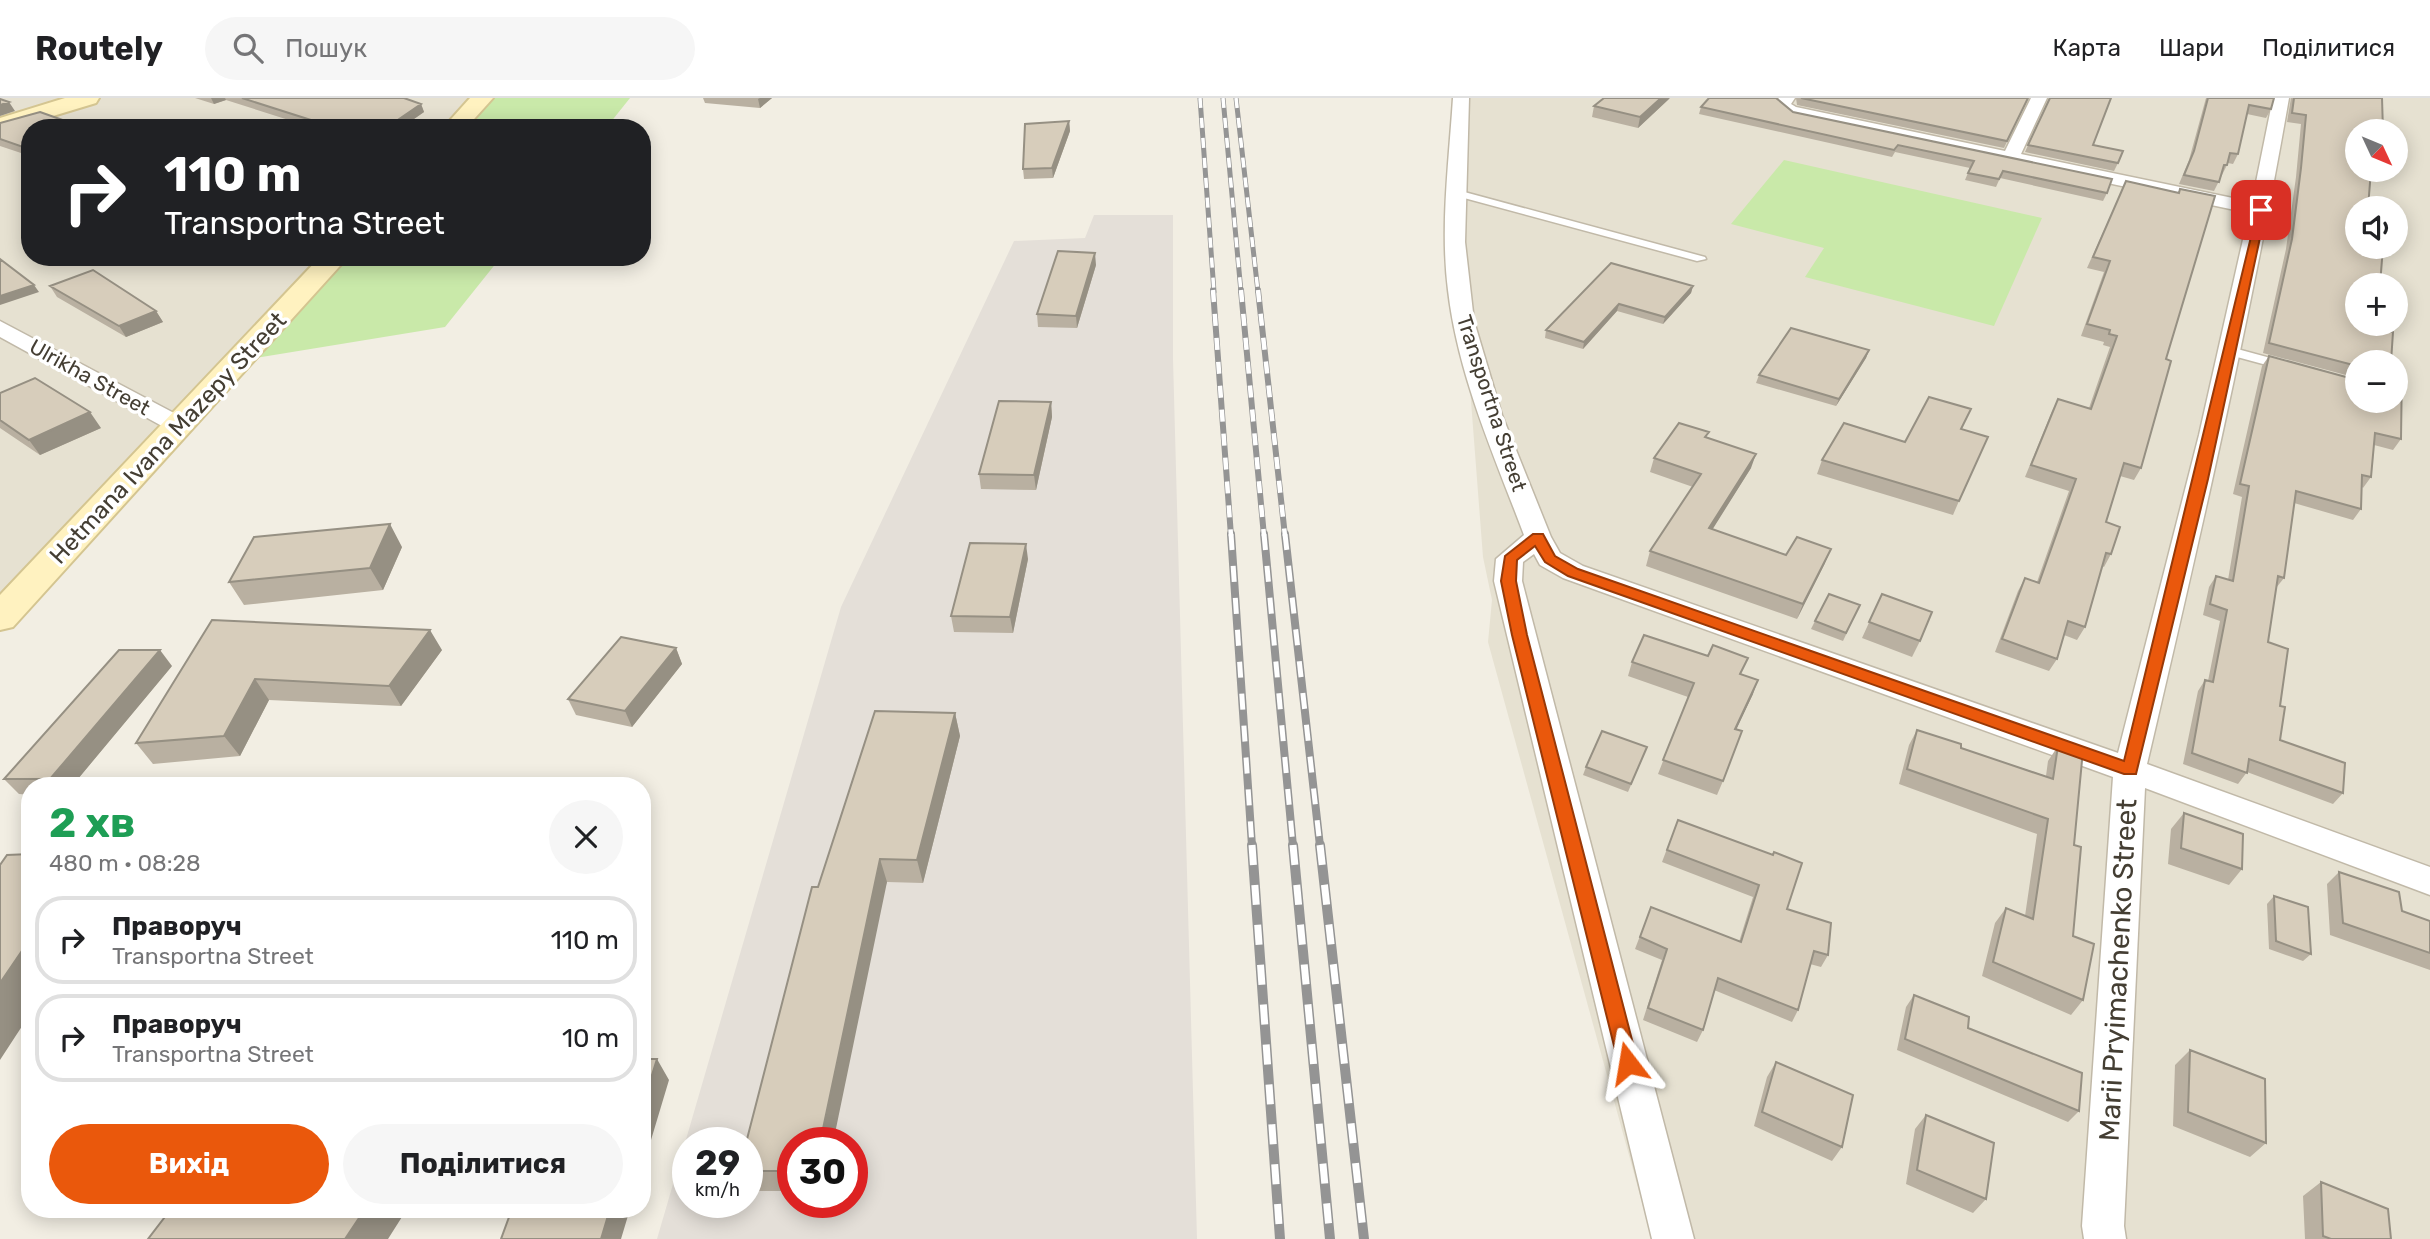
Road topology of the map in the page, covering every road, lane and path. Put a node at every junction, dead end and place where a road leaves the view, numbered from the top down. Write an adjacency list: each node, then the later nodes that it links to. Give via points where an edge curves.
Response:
1 (88, 98): 8 (main road)
2 (482, 98): 7 (main road)
3 (1461, 98): 10 (street, Transportna Street)
4 (2039, 98): 9 (street)
5 (2281, 98): 11 (street)
6 (1786, 103): 9 (street)
7 (462, 119)
8 (0, 125)
9 (2011, 156): 11 (street)
10 (1457, 193): 12 (lane); 18 (street, Transportna Street, via 1458,288 1466,336)
11 (2261, 210): 15 (street)
12 (1701, 259)
13 (327, 266): 17 (main road, Hetmana Ivana Mazepy Street)
14 (0, 328): 17 (street, Ulrikha Street)
15 (2230, 351): 16 (lane); 20 (street)
16 (2293, 368)
17 (180, 426): 19 (main road, Hetmana Ivana Mazepy Street)
18 (1538, 537): 20 (street, Transportna Street, via 1550,559 1573,572); 22 (street, via 1510,559 1508,581)
19 (0, 618)
20 (2130, 770): 21 (street, Marii Pryimachenko Street); 23 (street, Marii Pryimachenko Street)
21 (2430, 881)
22 (1673, 1239)
23 (2105, 1239)

